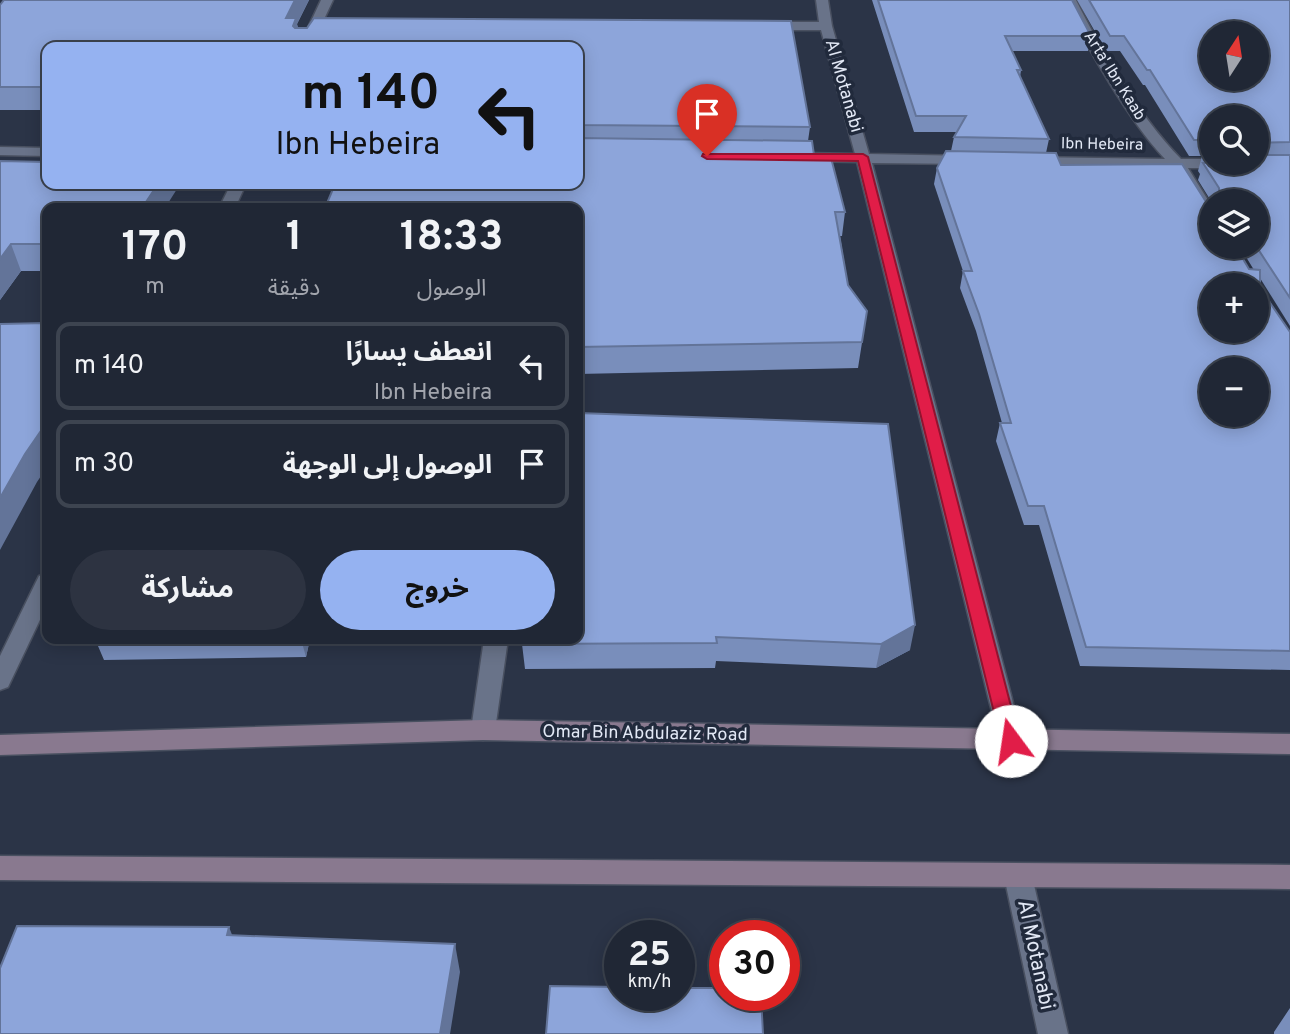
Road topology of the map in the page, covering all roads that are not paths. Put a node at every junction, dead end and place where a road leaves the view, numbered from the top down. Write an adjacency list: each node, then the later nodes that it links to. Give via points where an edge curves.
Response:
1 (327, 0): 4 (street)
2 (822, 0): 7 (street, Al Motanabi)
3 (1070, 0): 15 (street, Arta' Ibn Kaab, via 1154,139)
4 (316, 26): 5 (street); 8 (street)
5 (330, 26)
6 (757, 26): 7 (street)
7 (826, 26): 12 (street, Al Motanabi)
8 (308, 42)
9 (0, 151): 10 (street)
10 (42, 152)
11 (795, 157): 12 (street)
12 (863, 157): 13 (street); 22 (street, Al Motanabi)
13 (986, 160)
14 (1013, 161): 15 (street, Ibn Hebeira)
15 (1178, 164): 16 (street, Ibn Hebeira); 17 (street, Arta' Ibn Kaab)
16 (1199, 164)
17 (1199, 198)
18 (42, 593): 20 (street)
19 (495, 644): 21 (street)
20 (0, 681)
21 (483, 730): 22 (main road, Omar Bin Abdulaziz Road); 24 (main road, Omar Bin Abdulaziz Road)
22 (1011, 741): 23 (main road, Omar Bin Abdulaziz Road)
23 (1290, 744)
24 (0, 745)
25 (0, 868): 26 (main road)
26 (1018, 876): 27 (main road); 28 (street, Al Motanabi)
27 (1290, 877)
28 (1052, 1034)

